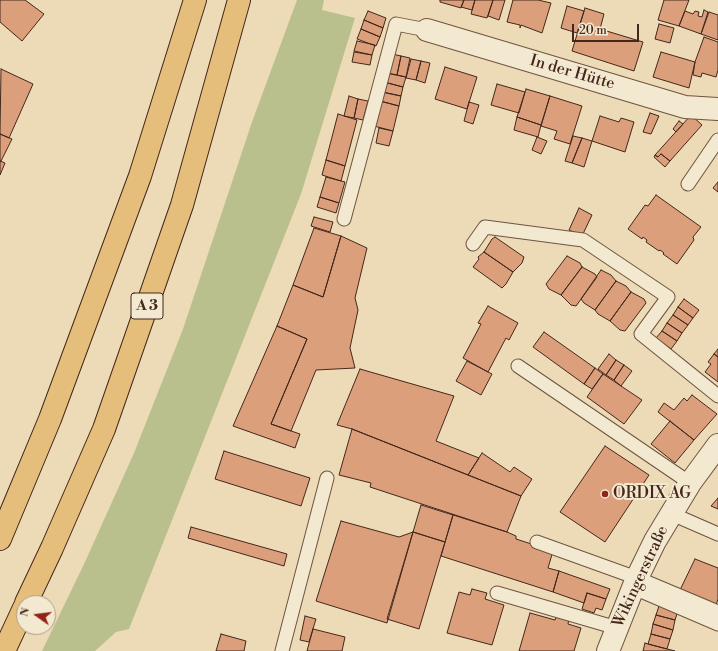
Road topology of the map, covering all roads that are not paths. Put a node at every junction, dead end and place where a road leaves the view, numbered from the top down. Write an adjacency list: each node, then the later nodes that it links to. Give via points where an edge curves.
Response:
1 (195, 0): 16 (highway, via 140,176 50,419)
2 (239, 0): 20 (highway, A 3, via 182,205 104,428)
3 (427, 30): 4 (street, In der Hütte, via 684,106); 7 (lane, via 396,24)
4 (718, 109)
5 (718, 140): 6 (lane)
6 (688, 184)
7 (344, 219)
8 (473, 244): 10 (lane, via 485,227 583,240 668,297 642,334)
9 (518, 366): 13 (lane)
10 (718, 396)
11 (718, 446): 13 (street, Wikingerstraße)
12 (327, 478): 26 (lane)
13 (690, 483): 14 (street, Wikingerstraße)
14 (672, 514): 15 (lane); 18 (street, Wikingerstraße, via 655,541)
15 (718, 534)
16 (0, 539)
17 (537, 542): 18 (lane)
18 (636, 583): 21 (lane); 22 (lane); 24 (street, Wikingerstraße)
19 (497, 594): 24 (lane)
20 (30, 595)
21 (718, 612)
22 (718, 624)
23 (16, 625): 25 (highway)
24 (617, 628): 27 (street, Wikingerstraße)
25 (4, 651)
26 (282, 651)
27 (608, 651)

